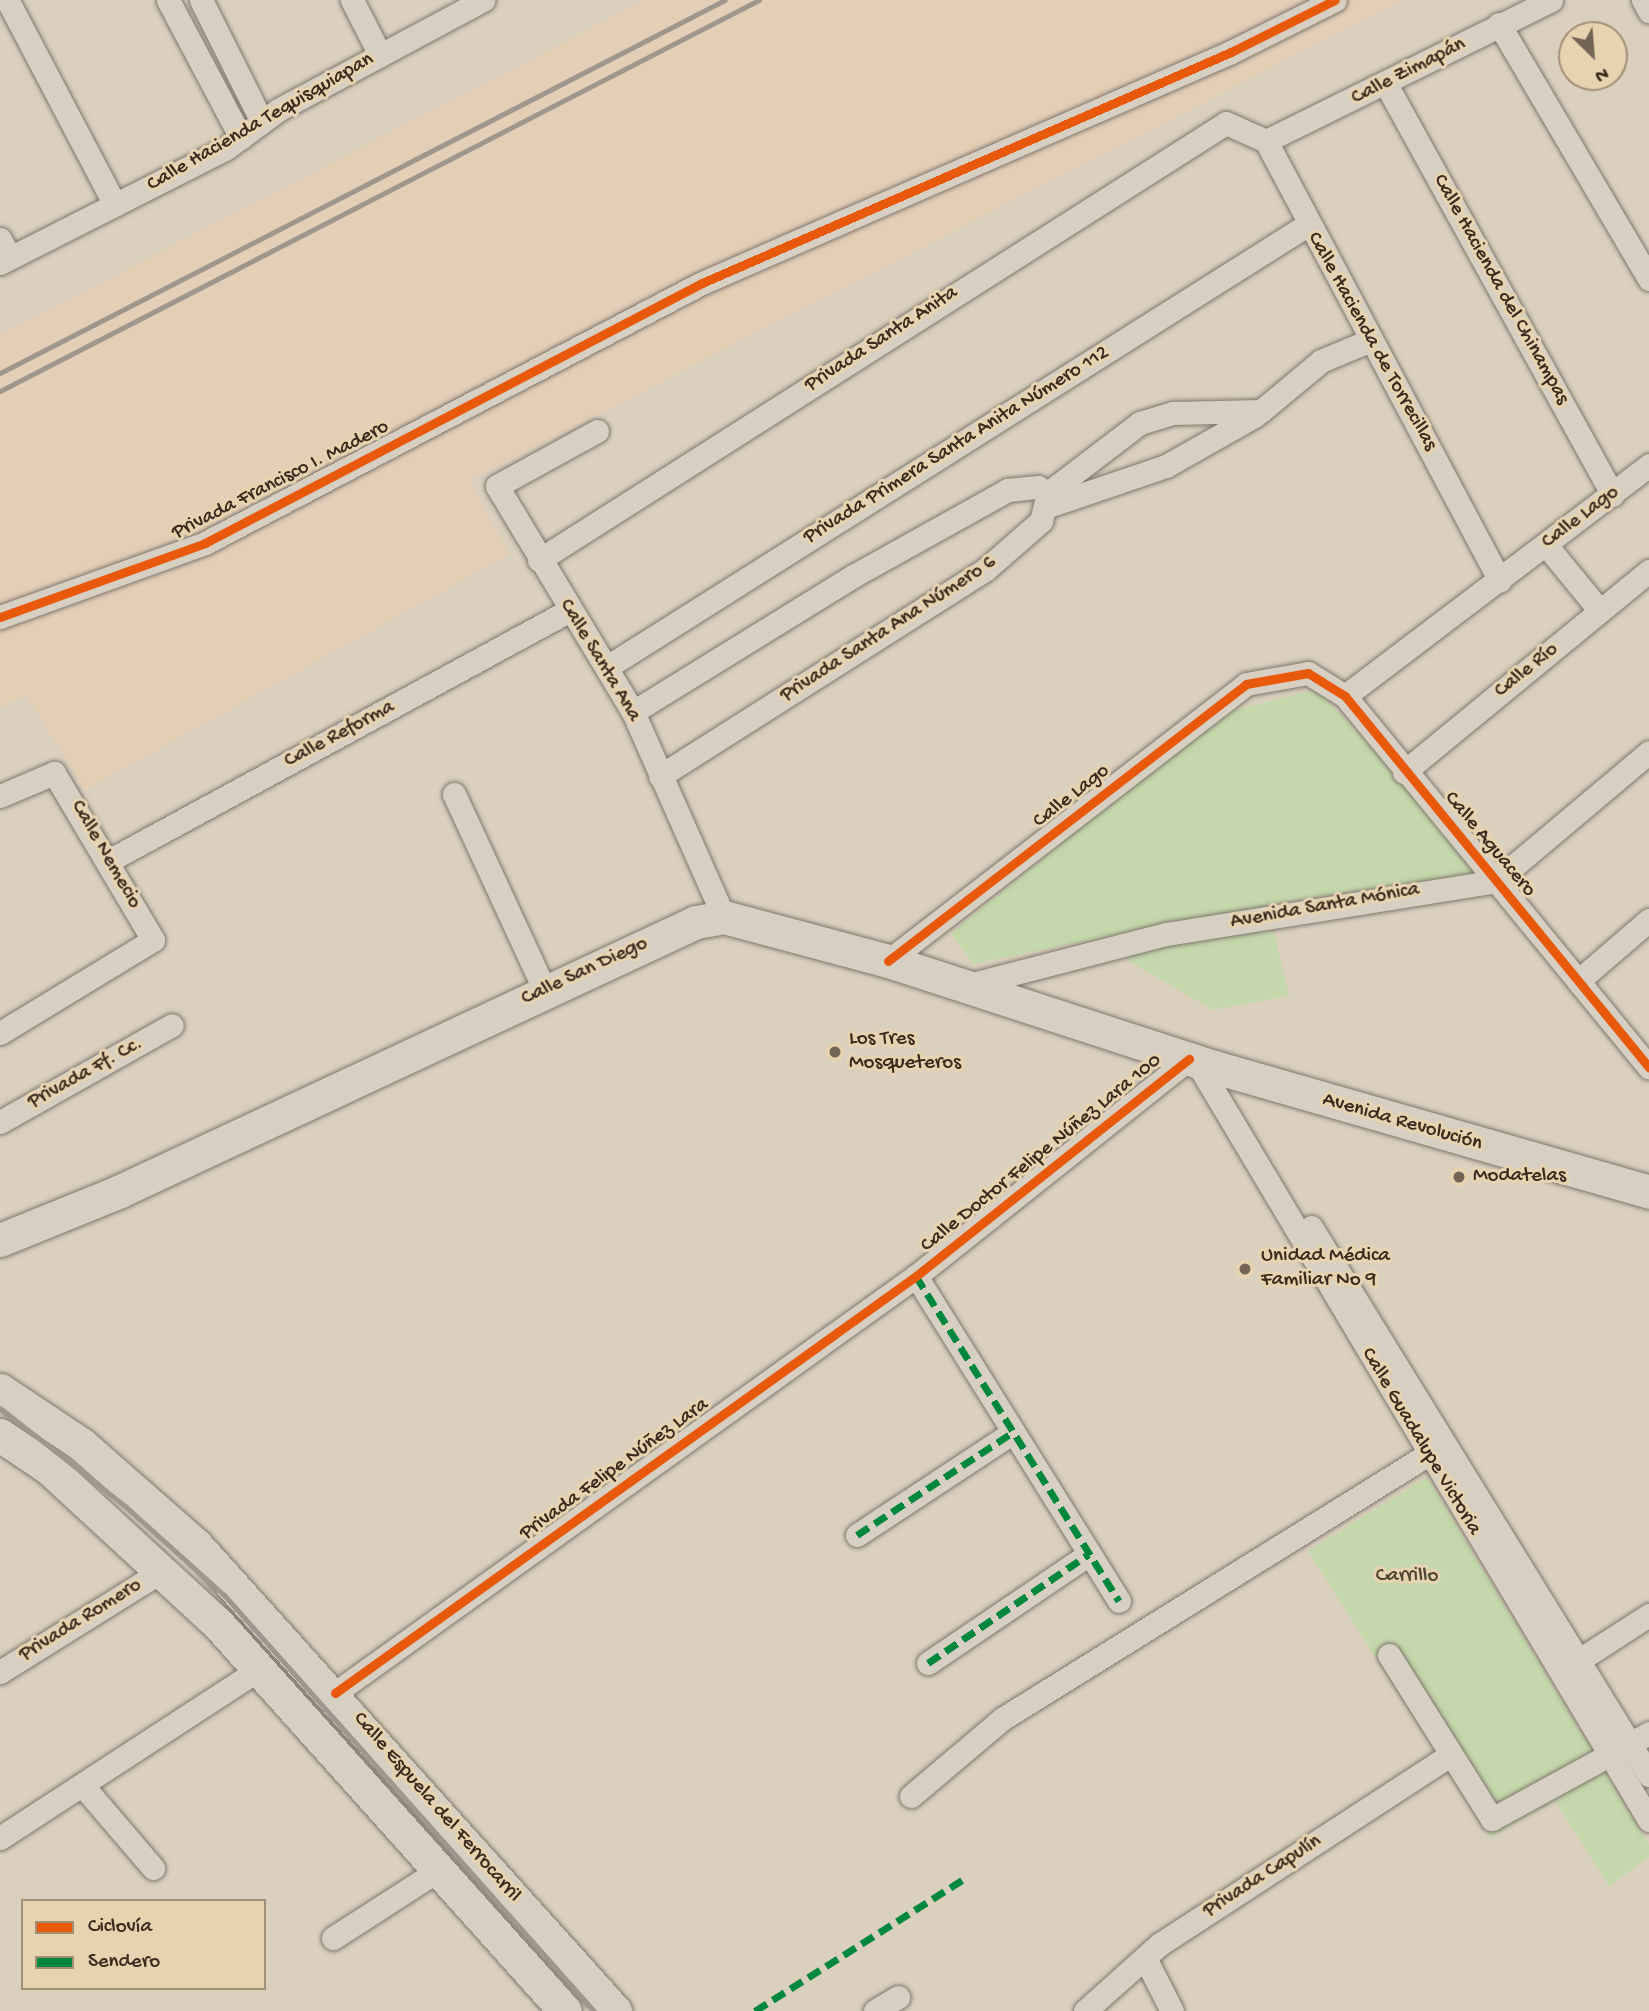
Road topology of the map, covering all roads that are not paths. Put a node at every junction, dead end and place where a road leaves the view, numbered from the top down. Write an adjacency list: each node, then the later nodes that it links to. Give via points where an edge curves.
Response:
1 (168, 0): 14 (street)
2 (201, 0): 13 (street)
3 (352, 0): 11 (street)
4 (483, 0): 11 (street, Calle Hacienda Tequisquiapan)
5 (1335, 0): 32 (street, Privada Francisco I. Madero, via 1231,52 702,283 205,543)
6 (1551, 0): 10 (street, Calle Zimapán)
7 (1643, 0): 9 (street)
8 (7, 4): 16 (street)
9 (1649, 11)
10 (1499, 24): 12 (street, Calle Zimapán); 19 (street)
11 (380, 55): 13 (street, Calle Hacienda Tequisquiapan)
12 (1387, 86): 15 (street, Calle Zimapán); 24 (street, Calle Hacienda del Chinampas)
13 (262, 121): 14 (street, Calle Hacienda Tequisquiapan)
14 (241, 138): 16 (street, Calle Hacienda Tequisquiapan)
15 (1266, 141): 17 (street, Calle Hacienda de Torrecillas); 27 (street, Privada Santa Anita, via 1226,122)
16 (115, 205): 18 (street, Calle Hacienda Tequisquiapan)
17 (1307, 225): 20 (street, Calle Hacienda de Torrecillas); 33 (street, Privada Primera Santa Anita Número 112)
18 (3, 254)
19 (1649, 279)
20 (1371, 340): 21 (street, via 1321,361); 29 (street, Calle Hacienda de Torrecillas)
21 (1253, 413): 25 (street, via 1166,466); 25 (street, Privada Santa Ana Número 6, via 1202,411 1140,422)
22 (597, 431): 27 (street, Calle Santa Ana, via 497,486)
23 (1649, 465): 24 (street, Calle Lago)
24 (1613, 495): 26 (street, Calle Lago)
25 (1048, 500): 36 (street, via 1038,487 1008,490 855,575); 39 (street, Privada Santa Ana Número 6, via 1041,521 986,569)
26 (1546, 545): 29 (street, Calle Lago); 31 (street)
27 (539, 560): 30 (street, Calle Santa Ana)
28 (1649, 571): 31 (street, Calle Río)
29 (1500, 581): 35 (street, Calle Lago)
30 (570, 610): 33 (street, Calle Santa Ana); 42 (street, Calle Reforma)
31 (1600, 611): 38 (street, Calle Río)
32 (0, 617)
33 (607, 667): 36 (street, Calle Santa Ana)
34 (1284, 673): 35 (street, Calle Aguacero, via 1308,674); 46 (street, Calle Lago, via 1246,684)
35 (1345, 696): 38 (street, Calle Aguacero)
36 (634, 712): 39 (street, Calle Santa Ana)
37 (1649, 752): 43 (street)
38 (1404, 772): 43 (street, Calle Aguacero)
39 (660, 776): 44 (street, Calle Santa Ana)
40 (454, 794): 49 (street)
41 (0, 796): 42 (street, Calle Nemecio, via 54,773)
42 (110, 860): 51 (street, Calle Nemecio, via 153,940)
43 (1496, 881): 47 (street, Calle Aguacero); 48 (street, Avenida Santa Mónica, via 1166,934)
44 (724, 917): 46 (main road, Calle San Diego); 49 (main road, Calle San Diego, via 696,922)
45 (1649, 920): 47 (street)
46 (888, 961): 48 (main road, Calle San Diego)
47 (1578, 981): 53 (street, Calle Aguacero)
48 (962, 987): 52 (main road, Calle San Diego)
49 (545, 990): 56 (main road, Calle San Diego, via 118,1192)
50 (172, 1025): 54 (street, Privada Ff. Cc.)
51 (0, 1033)
52 (1200, 1062): 55 (main road, Avenida Revolución); 57 (street, Calle Doctor Felipe Núñez Lara 100); 61 (street, Calle Guadalupe Victoria); 68 (street, Calle Guadalupe Victoria)
53 (1649, 1068)
54 (0, 1122)
55 (1649, 1192)
56 (0, 1240)
57 (916, 1276): 59 (street); 72 (street, Privada Felipe Núñez Lara)
58 (0, 1390): 72 (main road, Calle Espuela del Ferrocarril, via 81,1444 196,1545)
59 (1013, 1432): 62 (street); 63 (street)
60 (0, 1435): 64 (main road, Calle Espuela del Ferrocarril, via 50,1469)
61 (1427, 1455): 73 (street, Calle Guadalupe Victoria); 77 (street, via 1002,1719)
62 (857, 1535)
63 (1089, 1554): 65 (street); 69 (street)
64 (163, 1570): 70 (main road, Calle Espuela del Ferrocarril); 71 (street, Privada Romero)
65 (1119, 1601)
66 (1649, 1615): 68 (street)
67 (1389, 1655): 74 (street)
68 (1576, 1662): 73 (street, Calle Guadalupe Victoria)
69 (928, 1663)
70 (258, 1670): 76 (street); 82 (main road, Calle Espuela del Ferrocarril)
71 (0, 1672)
72 (335, 1693): 87 (main road, Calle Espuela del Ferrocarril)
73 (1630, 1743): 74 (street, via 1492,1819); 75 (street, Calle Guadalupe Victoria); 78 (street, Calle Guadalupe Victoria)
74 (1450, 1755): 84 (street, Privada Capulín)
75 (1649, 1775)
76 (83, 1786): 80 (street); 81 (street)
77 (911, 1796)
78 (1643, 1796): 79 (street, Calle Guadalupe Victoria)
79 (1649, 1820)
80 (0, 1839)
81 (153, 1868)
82 (437, 1871): 83 (street); 86 (main road, Calle Espuela del Ferrocarril)
83 (333, 1938)
84 (1145, 1958): 89 (street, Privada Capulín); 90 (street)
85 (898, 1997): 88 (street)
86 (565, 2011)
87 (615, 2011)
88 (875, 2011)
89 (1085, 2011)
90 (1172, 2011)

